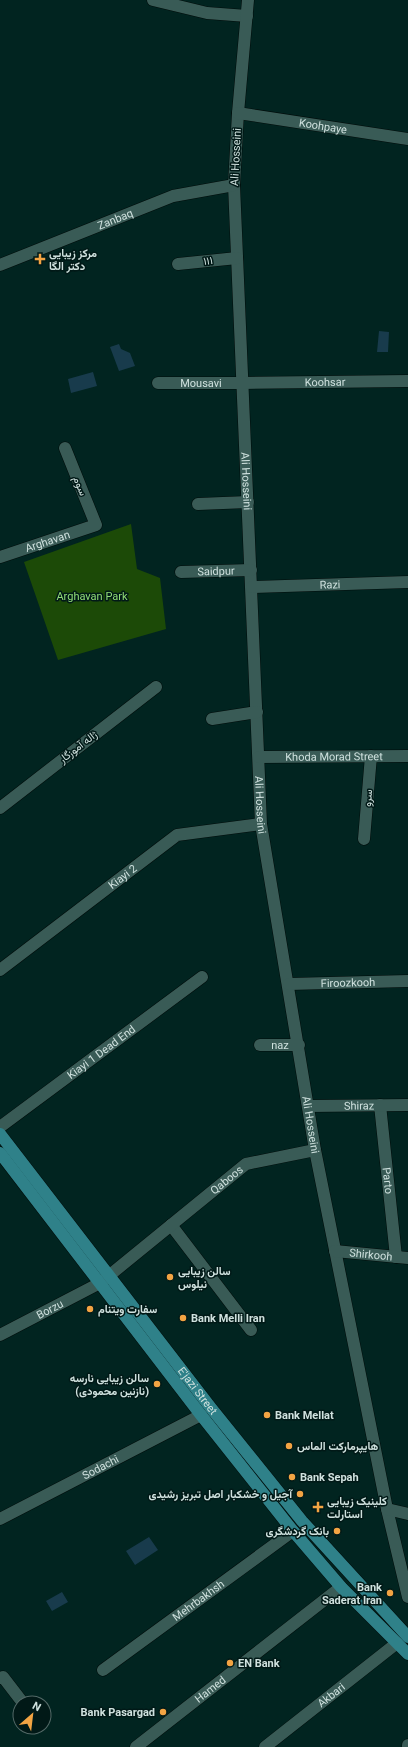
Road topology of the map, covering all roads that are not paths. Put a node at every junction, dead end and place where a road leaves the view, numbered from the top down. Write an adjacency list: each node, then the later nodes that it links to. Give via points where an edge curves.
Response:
1 (153, 0): 3 (street, via 207,13)
2 (248, 0): 3 (street, Ali Hosseini)
3 (247, 16): 4 (street, Ali Hosseini)
4 (238, 113): 5 (street, Koohpaye); 6 (street, Ali Hosseini)
5 (408, 139)
6 (234, 185): 7 (street, Ali Hosseini); 9 (street, Zanbaq, via 173,196)
7 (237, 258): 8 (street, ۱۱۱); 12 (street, Ali Hosseini)
8 (178, 264)
9 (0, 265)
10 (408, 381): 12 (street, Koohsar)
11 (158, 383): 12 (street, Mousavi)
12 (243, 383): 14 (street, Ali Hosseini)
13 (65, 448): 16 (street, سوم)
14 (248, 502): 15 (street); 18 (street, Ali Hosseini)
15 (198, 504)
16 (96, 525): 17 (street, Arghavan)
17 (0, 558)
18 (251, 570): 19 (street, Saidpur); 21 (street, Ali Hosseini)
19 (181, 572)
20 (408, 582): 21 (street, Razi)
21 (252, 587): 23 (street, Ali Hosseini)
22 (156, 687): 28 (street, ژاله آموزگار)
23 (257, 712): 24 (street); 27 (street, Ali Hosseini)
24 (212, 719)
25 (371, 756): 26 (street, Khoda Morad Street); 27 (street, Khoda Morad Street); 30 (street, سرو)
26 (408, 756)
27 (259, 757): 29 (street, Ali Hosseini)
28 (0, 808)
29 (262, 824): 31 (street, Kiayi 2, via 177,835); 34 (street, Ali Hosseini)
30 (364, 839)
31 (0, 970)
32 (202, 977): 40 (street, Kiayi 1 Dead End)
33 (408, 981): 34 (street, Firoozkooh)
34 (289, 984): 36 (street, Ali Hosseini)
35 (260, 1045): 36 (street, naz)
36 (299, 1045): 39 (street, Ali Hosseini)
37 (380, 1104): 38 (street, Shiraz); 39 (street, Shiraz); 46 (street, Parto)
38 (408, 1105)
39 (309, 1106): 42 (street, Ali Hosseini)
40 (0, 1127)
41 (0, 1134): 48 (main road, E'jazi Street)
42 (315, 1150): 44 (street, Qaboos, via 246,1164); 45 (street, Ali Hosseini)
43 (0, 1153): 48 (main road, E'jazi Street)
44 (171, 1225): 48 (street, Qaboos); 49 (street)
45 (334, 1251): 46 (street, Shirkooh); 52 (street, Ali Hosseini)
46 (396, 1257): 47 (street, Shirkooh)
47 (408, 1258)
48 (104, 1279): 50 (street, Borzu); 51 (main road, E'jazi Street); 58 (main road, E'jazi Street, via 302,1521)
49 (251, 1330)
50 (0, 1335)
51 (201, 1415): 54 (street, Sodachi); 55 (main road, E'jazi Street)
52 (387, 1509): 53 (street); 57 (street, Ali Hosseini)
53 (408, 1514)
54 (0, 1519)
55 (293, 1531): 56 (main road, E'jazi Street); 60 (street, Mehrbakhsh)
56 (341, 1587): 58 (main road, E'jazi Street); 63 (street, Hamed)
57 (408, 1597)
58 (404, 1640): 59 (main road, E'jazi Street); 64 (street, Akbari)
59 (408, 1654)
60 (103, 1670)
61 (0, 1678): 62 (street, via 3,1677)
62 (17, 1695)
63 (136, 1747)
64 (264, 1747)

